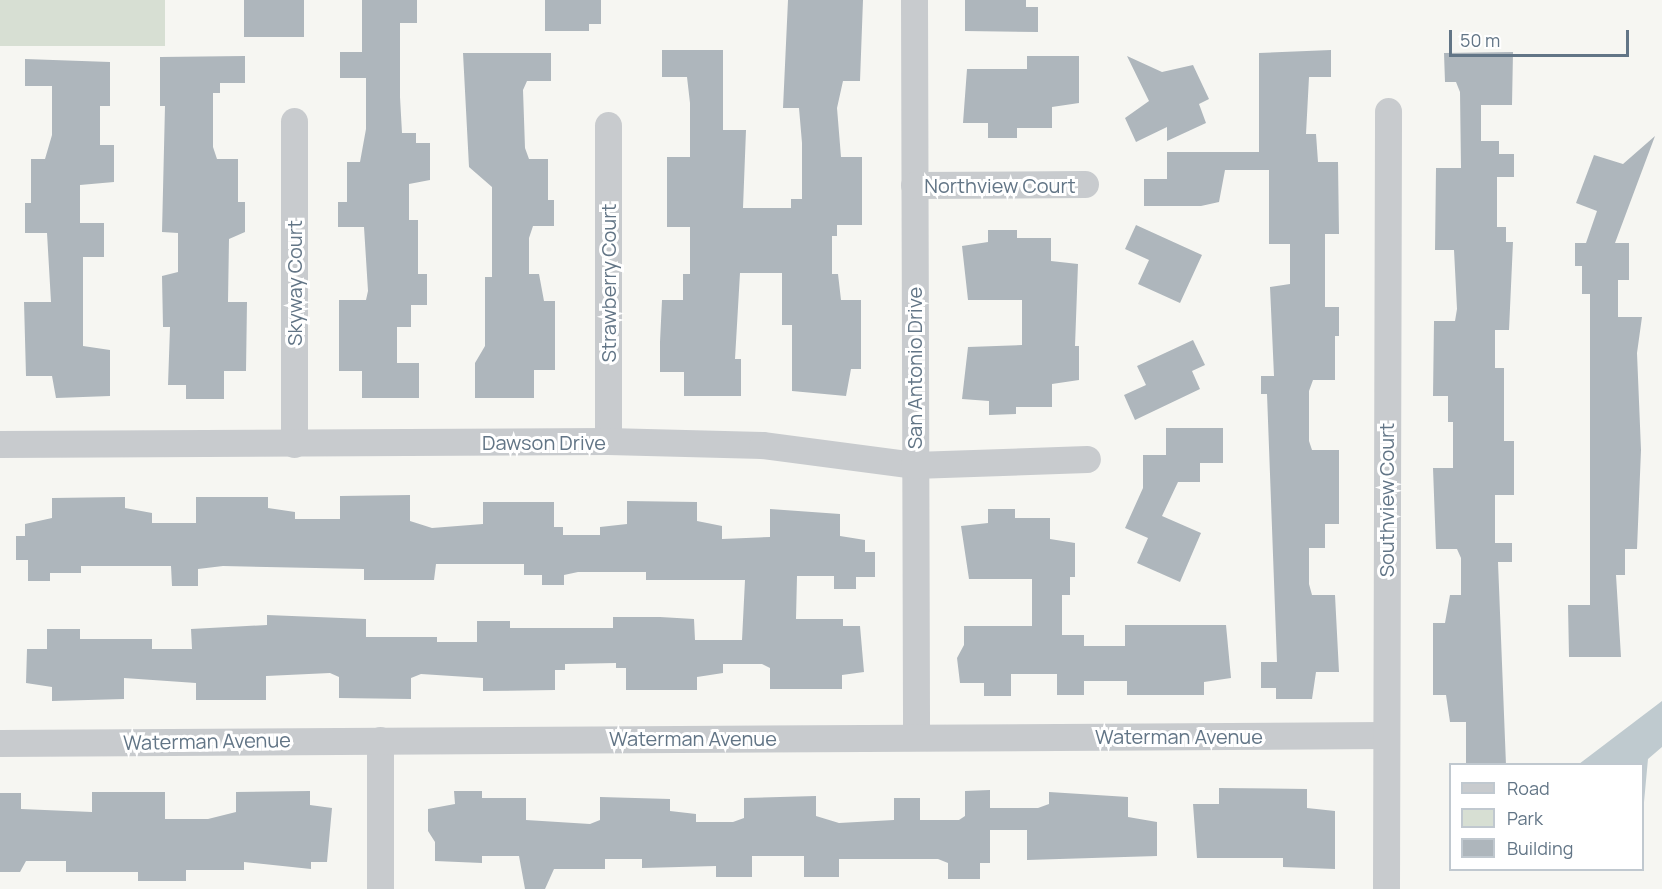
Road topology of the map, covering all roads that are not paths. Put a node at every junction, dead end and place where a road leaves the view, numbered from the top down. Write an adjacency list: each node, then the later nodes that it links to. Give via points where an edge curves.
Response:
1 (914, 0): 6 (street, San Antonio Drive)
2 (1388, 111): 12 (street, Southview Court)
3 (294, 121): 9 (street, Skyway Court)
4 (608, 125): 7 (street, Strawberry Court)
5 (1086, 184): 6 (street, Northview Court)
6 (914, 185): 11 (street, San Antonio Drive)
7 (608, 441): 9 (street, Dawson Drive); 11 (street, Dawson Drive, via 762,445)
8 (0, 444): 9 (street, Dawson Drive)
9 (294, 444)
10 (1087, 459): 11 (street, Dawson Drive)
11 (914, 465): 13 (street, San Antonio Drive)
12 (1385, 735): 13 (street, Waterman Avenue); 17 (street, Southview Court)
13 (916, 737): 14 (street, Waterman Avenue)
14 (380, 740): 15 (street, Waterman Avenue); 16 (street)
15 (0, 743)
16 (380, 889)
17 (1386, 889)

